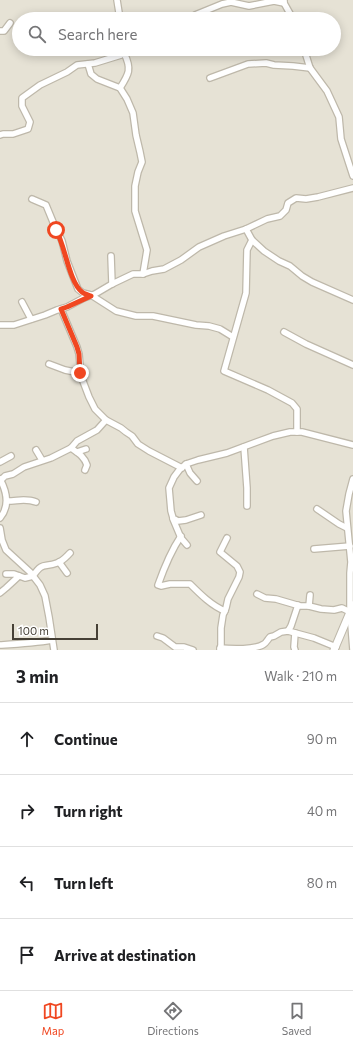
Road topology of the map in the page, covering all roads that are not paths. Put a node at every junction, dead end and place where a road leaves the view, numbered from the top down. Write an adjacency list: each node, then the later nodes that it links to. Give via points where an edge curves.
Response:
1 (117, 0): 3 (street)
2 (284, 1): 4 (street, via 249,6 231,2); 5 (street)
3 (119, 12)
4 (202, 12)
5 (290, 12)
6 (10, 23): 7 (street, via 4,31)
7 (0, 31)
8 (121, 56): 11 (street)
9 (126, 56): 14 (street, via 130,67)
10 (306, 56): 12 (street)
11 (88, 64): 14 (street, via 91,74 97,79); 15 (street, via 78,65 40,85 22,98 22,106 30,122 28,129)
12 (310, 68): 13 (street, via 266,63 248,64); 16 (street, via 327,91 338,117 341,139)
13 (210, 78)
14 (120, 88): 22 (street, via 133,113 142,162 135,186 135,211 147,250)
15 (0, 136)
16 (353, 176)
17 (353, 188): 19 (street, via 318,197 296,198 288,203 280,216)
18 (32, 199): 24 (street, via 46,205 62,241 78,289)
19 (246, 229): 20 (street); 22 (street, via 199,247 164,269)
20 (252, 240): 25 (street, via 264,251 312,282); 31 (street, via 247,250 246,293)
21 (111, 256): 23 (street)
22 (143, 274): 23 (street, via 133,274)
23 (112, 284): 24 (street)
24 (91, 296): 27 (street); 31 (street, via 116,311 209,326)
25 (353, 300)
26 (22, 302): 28 (street)
27 (61, 309): 28 (street); 34 (street, via 77,347)
28 (31, 319): 29 (street, via 14,325)
29 (0, 325)
30 (284, 332): 33 (street)
31 (234, 337): 36 (street, via 224,371 292,403 297,409)
32 (49, 364): 34 (street)
33 (353, 364)
34 (80, 373): 35 (street, via 94,409)
35 (106, 420): 39 (street); 46 (street, via 121,428 149,451)
36 (297, 432): 37 (street); 38 (street, via 273,436)
37 (353, 446)
38 (244, 447): 46 (street); 53 (street)
39 (71, 448): 42 (street); 44 (street)
40 (86, 449): 42 (street)
41 (36, 450): 44 (street)
42 (77, 452): 47 (street, via 85,459)
43 (11, 456): 45 (street)
44 (42, 460): 48 (street)
45 (0, 462)
46 (184, 466): 50 (street); 57 (street, via 174,477 169,488)
47 (85, 470)
48 (1, 479): 51 (street)
49 (353, 479): 59 (street, via 346,511)
50 (197, 481)
51 (7, 502): 52 (street, via 25,499); 56 (street)
52 (36, 502)
53 (247, 506)
54 (318, 509): 59 (street)
55 (201, 515): 57 (street, via 178,521)
56 (0, 518)
57 (173, 518): 60 (street)
58 (0, 528): 70 (street, via 6,550)
59 (347, 528): 63 (street)
60 (181, 536): 62 (street); 77 (street, via 158,585 190,584)
61 (227, 538): 77 (street, via 220,552 238,566 240,572)
62 (187, 544)
63 (350, 546): 64 (street); 76 (street)
64 (314, 549)
65 (70, 553): 66 (street)
66 (59, 562): 67 (street); 70 (street, via 41,566)
67 (67, 572)
68 (6, 574): 69 (street)
69 (19, 576): 70 (street); 71 (street)
70 (33, 576): 81 (street, via 45,596)
71 (0, 592)
72 (257, 594): 74 (street)
73 (310, 595): 75 (street)
74 (298, 605): 75 (street); 78 (street)
75 (309, 606): 76 (street, via 334,610)
76 (352, 609): 84 (street); 90 (street)
77 (225, 611): 85 (street)
78 (288, 631): 79 (street); 86 (street, via 270,637 264,644)
79 (295, 633): 84 (street); 89 (street)
80 (157, 636): 83 (street)
81 (52, 640): 82 (street); 87 (street)
82 (0, 646)
83 (175, 648): 88 (street)
84 (335, 648)
85 (220, 649): 86 (street)
86 (248, 649)
87 (54, 650)
88 (191, 650)
89 (295, 650)
90 (352, 650)

